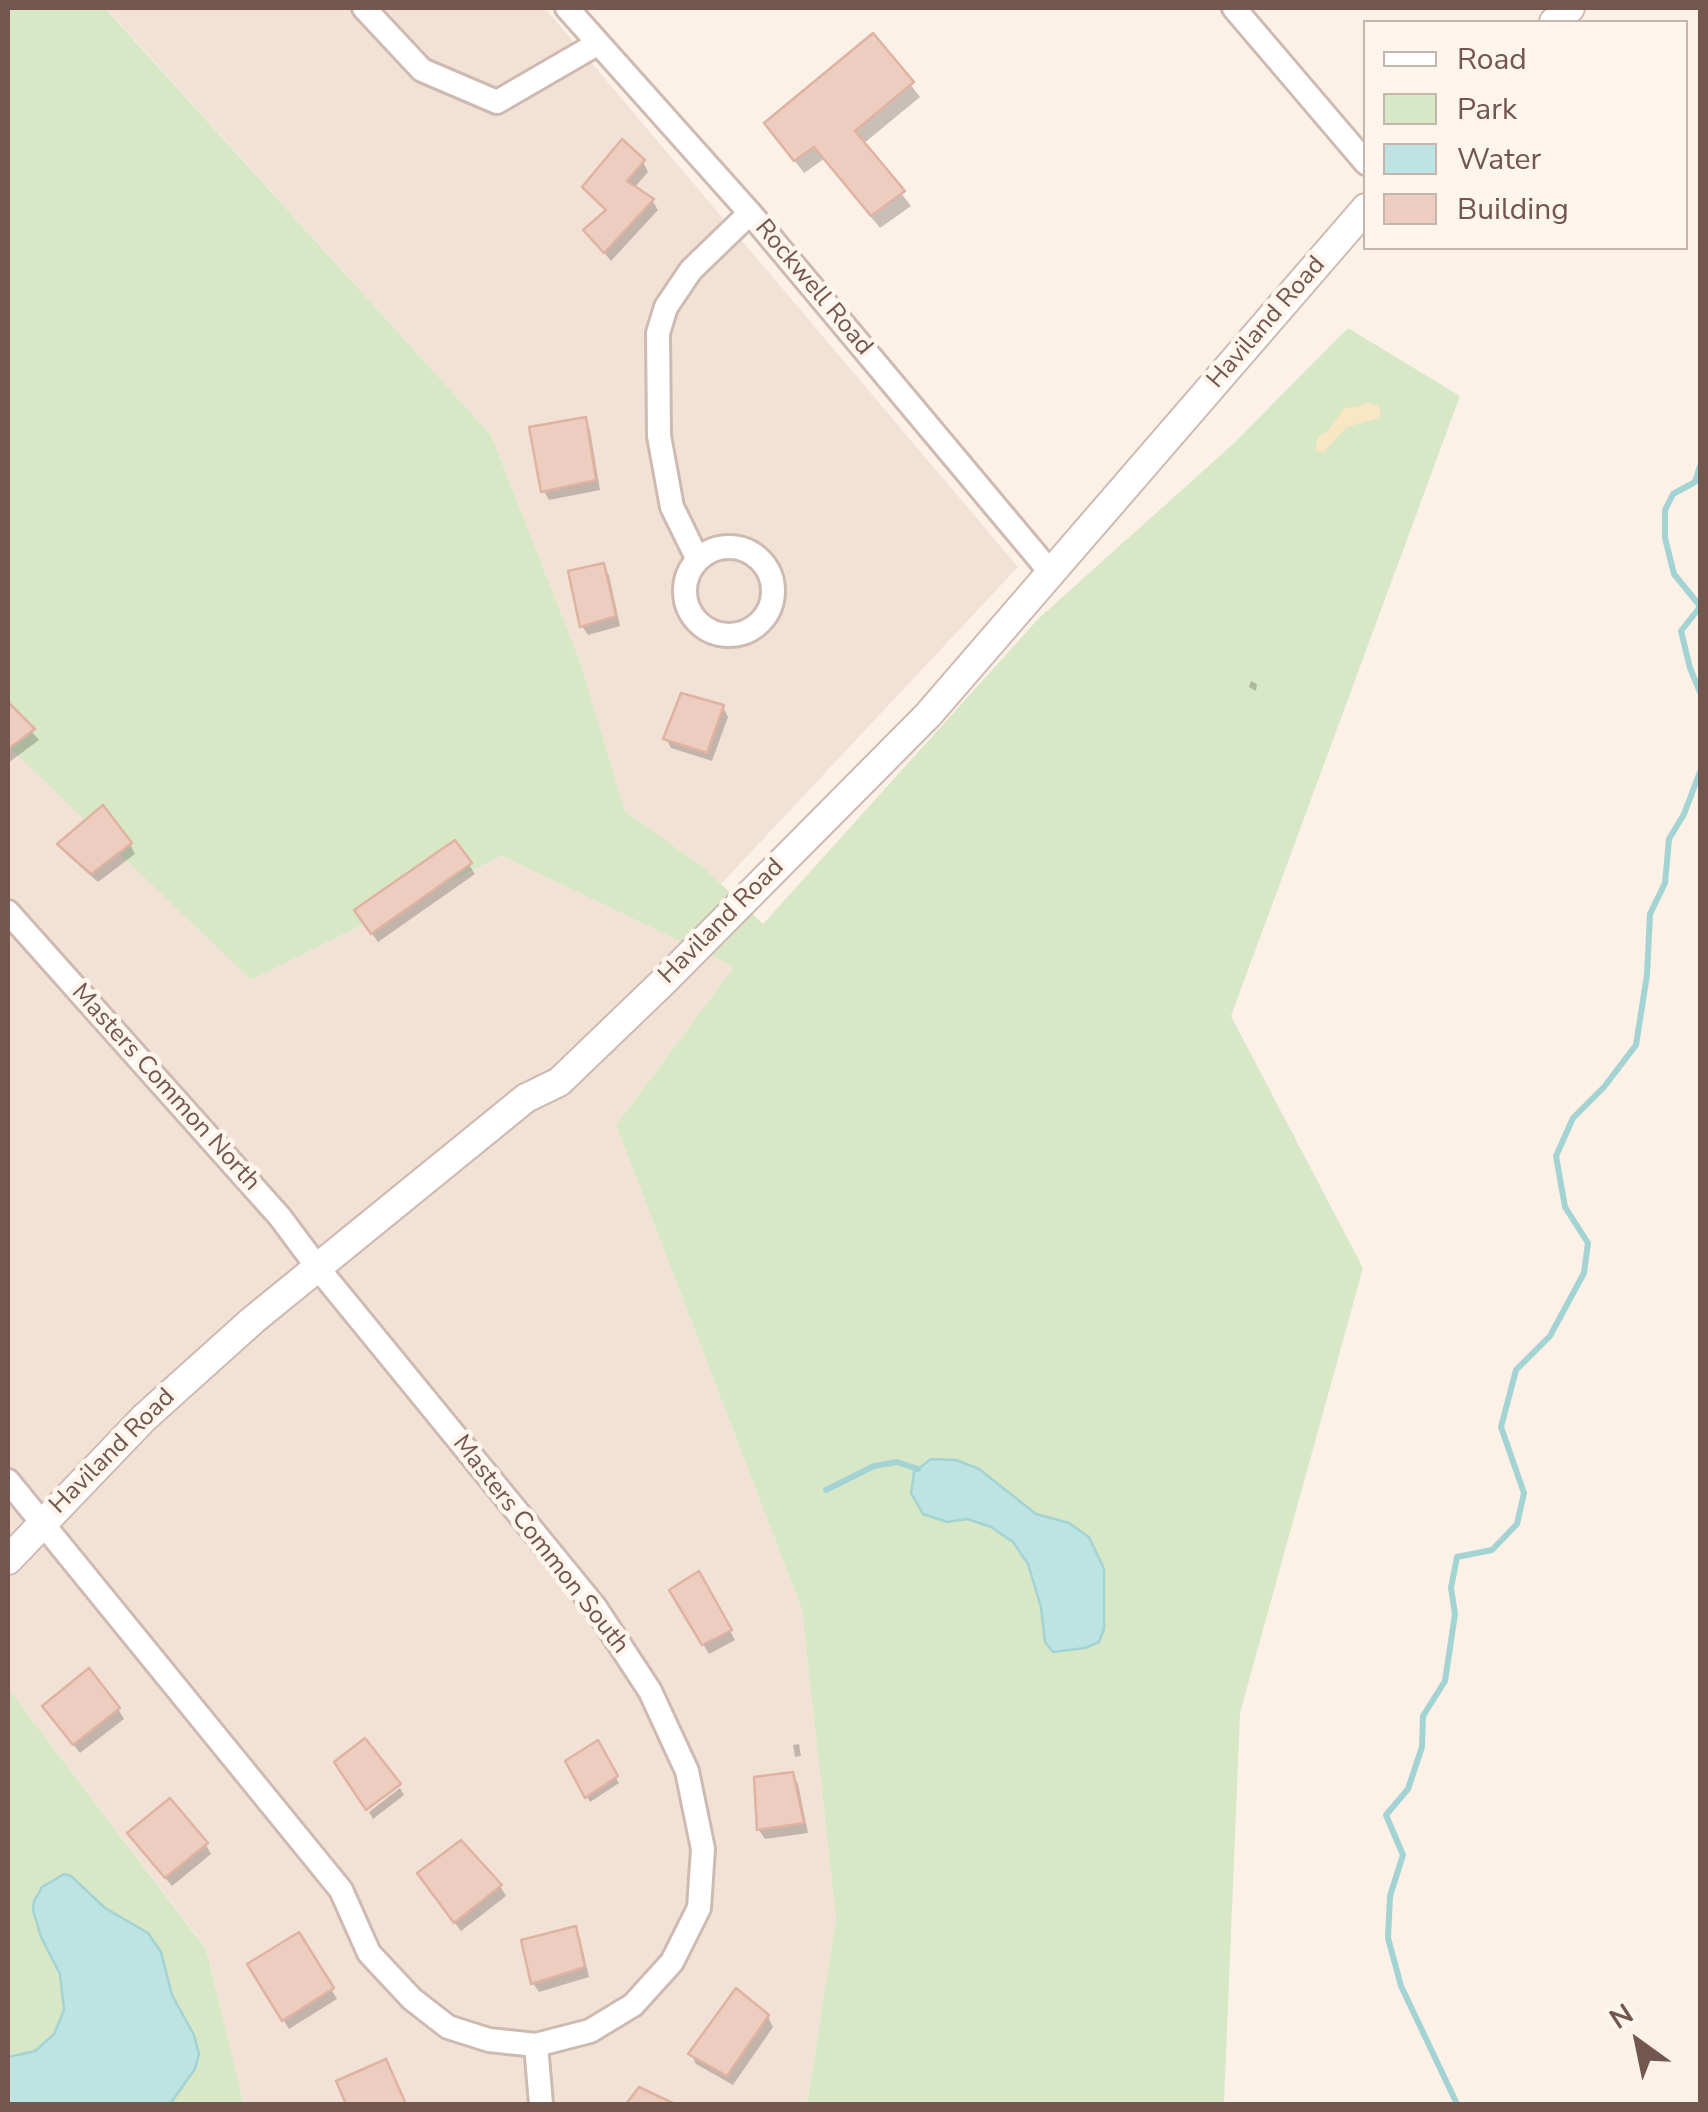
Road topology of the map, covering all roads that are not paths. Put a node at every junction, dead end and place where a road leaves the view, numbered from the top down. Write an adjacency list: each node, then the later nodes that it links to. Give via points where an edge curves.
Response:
1 (364, 8): 4 (street, via 422,70 498,102)
2 (567, 8): 4 (street, Rockwell Road)
3 (1234, 8): 5 (street)
4 (597, 44): 7 (street, Rockwell Road)
5 (1363, 159)
6 (1363, 211): 9 (street, Haviland Road)
7 (750, 212): 8 (street, via 690,270 658,333 662,454 672,508); 9 (street, Rockwell Road)
8 (698, 560)
9 (1052, 574): 11 (street, Haviland Road, via 928,715 559,1082 526,1098)
10 (8, 912): 11 (street, Masters Common North)
11 (318, 1268): 13 (street, Haviland Road, via 144,1418); 15 (street, Masters Common South, via 595,1607 650,1691 687,1771 702,1868 698,1908 672,1962 633,2005 590,2030)
12 (8, 1480): 13 (street)
13 (42, 1524): 14 (street, Haviland Road); 15 (street, Masters Common South, via 341,1890 369,1953 412,1999 448,2027)
14 (8, 1560)
15 (536, 2045): 16 (street)
16 (541, 2104)

